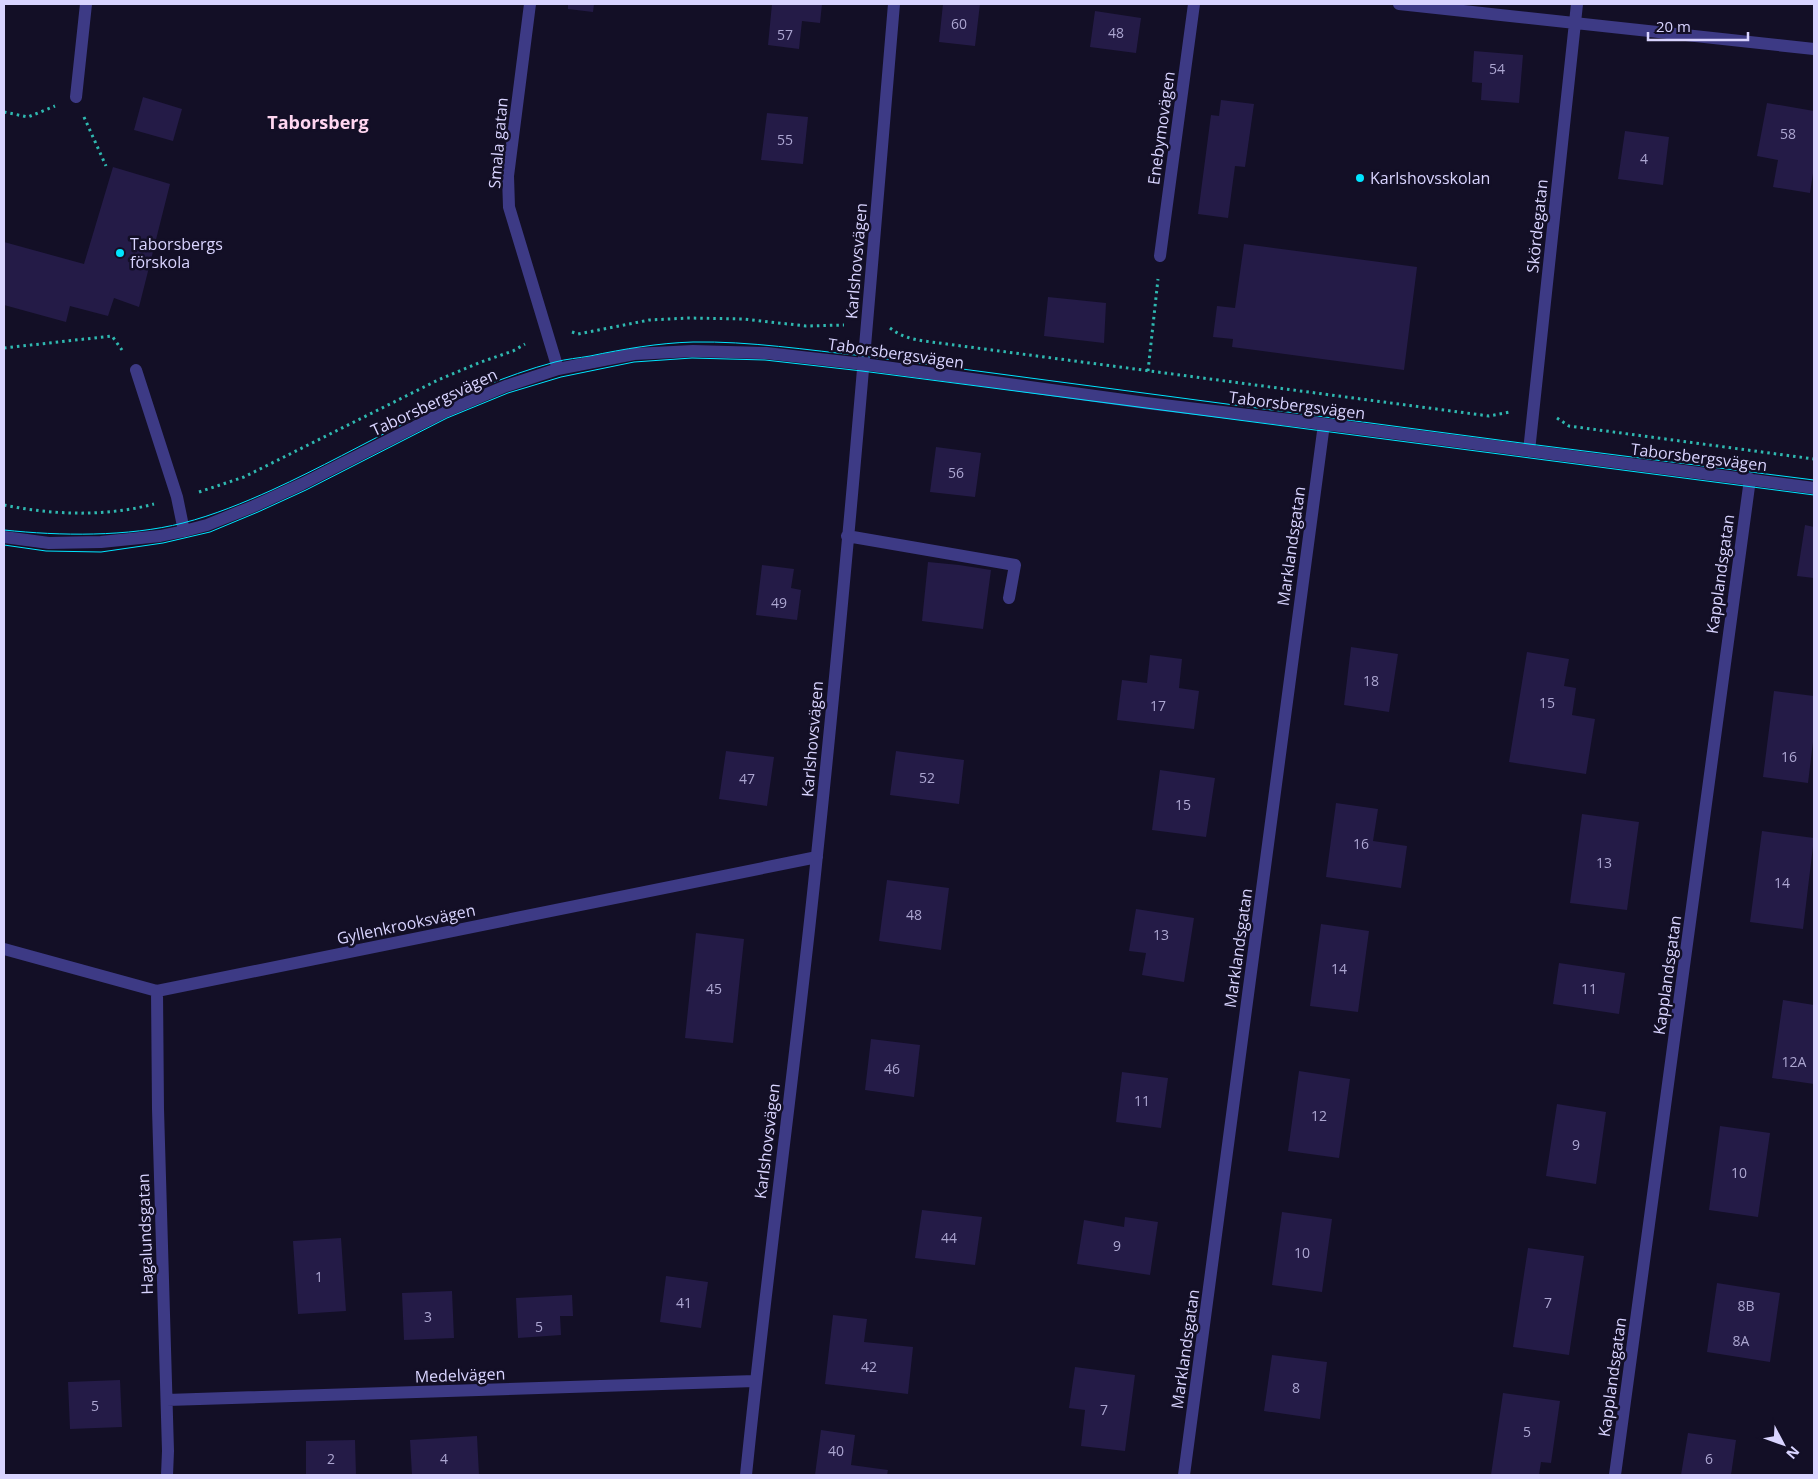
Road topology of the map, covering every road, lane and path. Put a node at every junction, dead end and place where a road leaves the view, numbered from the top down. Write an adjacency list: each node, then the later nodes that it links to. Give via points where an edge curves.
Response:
1 (86, 4): 9 (street)
2 (530, 4): 12 (street, Smala gatan, via 508,176 509,207)
3 (894, 4): 11 (street, Karlshovsvägen)
4 (1194, 4): 10 (street, Enebymovägen)
5 (1399, 4): 7 (street)
6 (1577, 4): 7 (street, Skördegatan)
7 (1575, 23): 8 (street); 18 (street, Skördegatan)
8 (1814, 49)
9 (76, 97)
10 (1160, 256): 17 (path)
11 (866, 325): 12 (path, via 806,326 743,319 689,318 649,320 578,334 559,329); 14 (street, Karlshovsvägen); 17 (path, via 888,326 896,333 924,341)
12 (547, 333): 15 (street, Smala gatan); 24 (path, via 533,337 513,351 438,380 244,477)
13 (4, 348): 16 (path, via 112,336)
14 (863, 364): 15 (street, Taborsbergsvägen, via 766,353 693,351 634,354); 19 (street, Taborsbergsvägen); 27 (street, Karlshovsvägen)
15 (558, 369): 26 (street, Taborsbergsvägen, via 444,412 254,506)
16 (136, 370): 24 (street)
17 (1148, 371): 18 (path, via 1489,416 1510,412)
18 (1533, 413): 20 (street, Skördegatan); 21 (path, via 1551,414 1569,426)
19 (1324, 424): 20 (street, Taborsbergsvägen); 37 (street, Marklandsgatan)
20 (1529, 451): 22 (street, Taborsbergsvägen)
21 (1814, 459)
22 (1750, 480): 23 (street, Taborsbergsvägen); 38 (street, Kapplandsgatan)
23 (1814, 488)
24 (177, 497): 25 (path, via 142,507 102,512 58,513); 26 (street)
25 (4, 505)
26 (184, 531): 28 (street, Taborsbergsvägen, via 101,542 48,543)
27 (847, 536): 29 (street, via 1015,565); 30 (street, Karlshovsvägen)
28 (4, 538)
29 (1009, 598)
30 (817, 856): 32 (street, Gyllenkrooksvägen); 33 (street, Karlshovsvägen)
31 (4, 949): 32 (street, Gyllenkrooksvägen)
32 (157, 991): 34 (street, Hagalundsgatan)
33 (755, 1381): 34 (street, Medelvägen); 36 (street, Karlshovsvägen)
34 (167, 1400): 35 (street, Hagalundsgatan)
35 (167, 1475)
36 (746, 1475)
37 (1184, 1475)
38 (1615, 1475)

